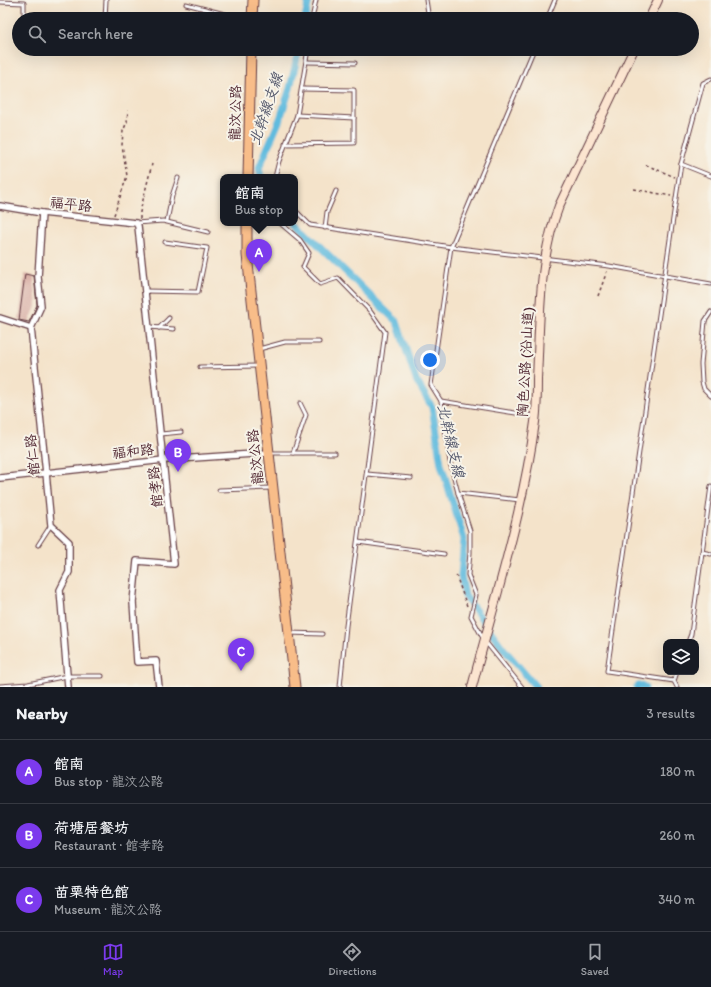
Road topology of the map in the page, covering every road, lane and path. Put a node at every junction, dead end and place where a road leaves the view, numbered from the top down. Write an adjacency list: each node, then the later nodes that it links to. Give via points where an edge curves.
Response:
1 (106, 0): 10 (lane)
2 (252, 0): 12 (main road)
3 (316, 0): 13 (lane)
4 (426, 0): 14 (lane)
5 (555, 0): 15 (lane)
6 (658, 0): 16 (main road)
7 (0, 2): 9 (lane, via 24,3)
8 (186, 4): 11 (lane)
9 (24, 12)
10 (105, 12)
11 (217, 12)
12 (252, 12)
13 (313, 12)
14 (427, 12)
15 (550, 12)
16 (652, 12)
17 (251, 56): 32 (main road, 龍汶公路)
18 (307, 56): 21 (lane)
19 (531, 56): 51 (lane)
20 (631, 56): 52 (main road, 陶色公路 (沿山道), via 559,206 552,224)
21 (307, 62): 22 (lane); 24 (lane)
22 (355, 63)
23 (711, 79): 30 (lane, via 703,83)
24 (302, 89): 26 (lane); 27 (lane, via 354,90)
25 (128, 110): 43 (path, via 122,145 127,176)
26 (297, 115): 27 (lane); 28 (lane)
27 (354, 118): 28 (lane, via 354,143)
28 (285, 144): 33 (lane)
29 (152, 164): 45 (path)
30 (681, 164): 34 (lane); 36 (lane)
31 (646, 165): 36 (path)
32 (248, 174)
33 (277, 174)
34 (711, 176)
35 (178, 178): 44 (lane)
36 (679, 178): 39 (lane)
37 (634, 189): 39 (path)
38 (336, 191): 48 (lane, via 327,212)
39 (676, 197): 54 (lane)
40 (0, 206): 41 (street, 福平路)
41 (42, 213): 43 (street, 福平路); 62 (street, via 38,277 41,306)
42 (298, 213): 48 (lane, via 310,225)
43 (112, 221): 45 (street, 福平路)
44 (167, 222): 45 (lane, via 163,220); 49 (lane)
45 (138, 224): 56 (street, 館孝路)
46 (247, 226): 66 (main road, 龍汶公路, via 246,255)
47 (284, 226): 80 (lane, via 300,240 308,253 303,267 320,284 338,278 370,311 385,332)
48 (326, 228): 51 (lane)
49 (208, 232)
50 (166, 242): 56 (lane, via 207,248 198,292)
51 (451, 247): 52 (lane); 70 (lane, via 431,385)
52 (545, 259): 53 (lane); 72 (main road, 陶色公路 (沿山道), via 540,305)
53 (609, 266): 54 (lane); 57 (path)
54 (664, 276): 55 (lane); 103 (lane, via 607,671)
55 (711, 284)
56 (145, 291): 61 (street, 館孝路)
57 (598, 296)
58 (711, 312): 69 (lane, via 705,321 701,364 704,389)
59 (0, 318): 62 (street)
60 (170, 318): 63 (lane)
61 (149, 327): 63 (lane); 74 (street, 館孝路)
62 (31, 328): 79 (street, 館仁路)
63 (159, 328): 64 (lane)
64 (174, 329)
65 (319, 342): 66 (lane, via 285,342)
66 (257, 350): 67 (main road, 龍汶公路)
67 (259, 366): 68 (lane); 75 (main road, 龍汶公路)
68 (200, 367)
69 (711, 396)
70 (441, 401): 72 (lane); 86 (lane, via 450,462)
71 (300, 403): 76 (lane, via 306,415)
72 (536, 416): 87 (main road, 陶色公路 (沿山道))
73 (181, 432): 74 (lane)
74 (161, 434): 78 (street, 館孝路)
75 (268, 453): 76 (lane); 78 (street, 福和路); 84 (main road, 龍汶公路)
76 (293, 453): 77 (lane)
77 (335, 453)
78 (164, 460): 79 (street, 福和路); 106 (street, 館孝路, via 174,564 137,561 133,602 137,662 156,661)
79 (46, 473): 81 (street, 福和路); 88 (street, 館仁路)
80 (367, 474): 82 (lane); 89 (lane)
81 (0, 478)
82 (411, 478)
83 (711, 486): 91 (lane)
84 (272, 488): 85 (lane); 96 (main road, 龍汶公路)
85 (219, 490)
86 (458, 493): 87 (lane); 95 (lane, via 470,531 468,575 476,595)
87 (522, 500): 99 (main road, 陶色公路 (沿山道))
88 (51, 525): 90 (lane); 101 (street, via 68,542 68,572 60,590)
89 (358, 542): 92 (lane); 108 (lane)
90 (38, 545)
91 (702, 552): 93 (lane); 98 (lane)
92 (444, 554)
93 (711, 554)
94 (456, 575): 95 (path)
95 (471, 615): 99 (lane)
96 (289, 633): 97 (lane); 107 (main road, 龍汶公路)
97 (322, 634)
98 (689, 639)
99 (484, 640): 109 (main road, 陶色公路 (沿山道)); 110 (lane)
100 (676, 675): 103 (lane)
101 (67, 676): 102 (lane); 104 (lane, via 28,684); 105 (street)
102 (102, 676)
103 (674, 681): 111 (lane)
104 (0, 686)
105 (68, 687)
106 (159, 687)
107 (295, 687)
108 (340, 687)
109 (472, 687)
110 (522, 687)
111 (677, 687)

